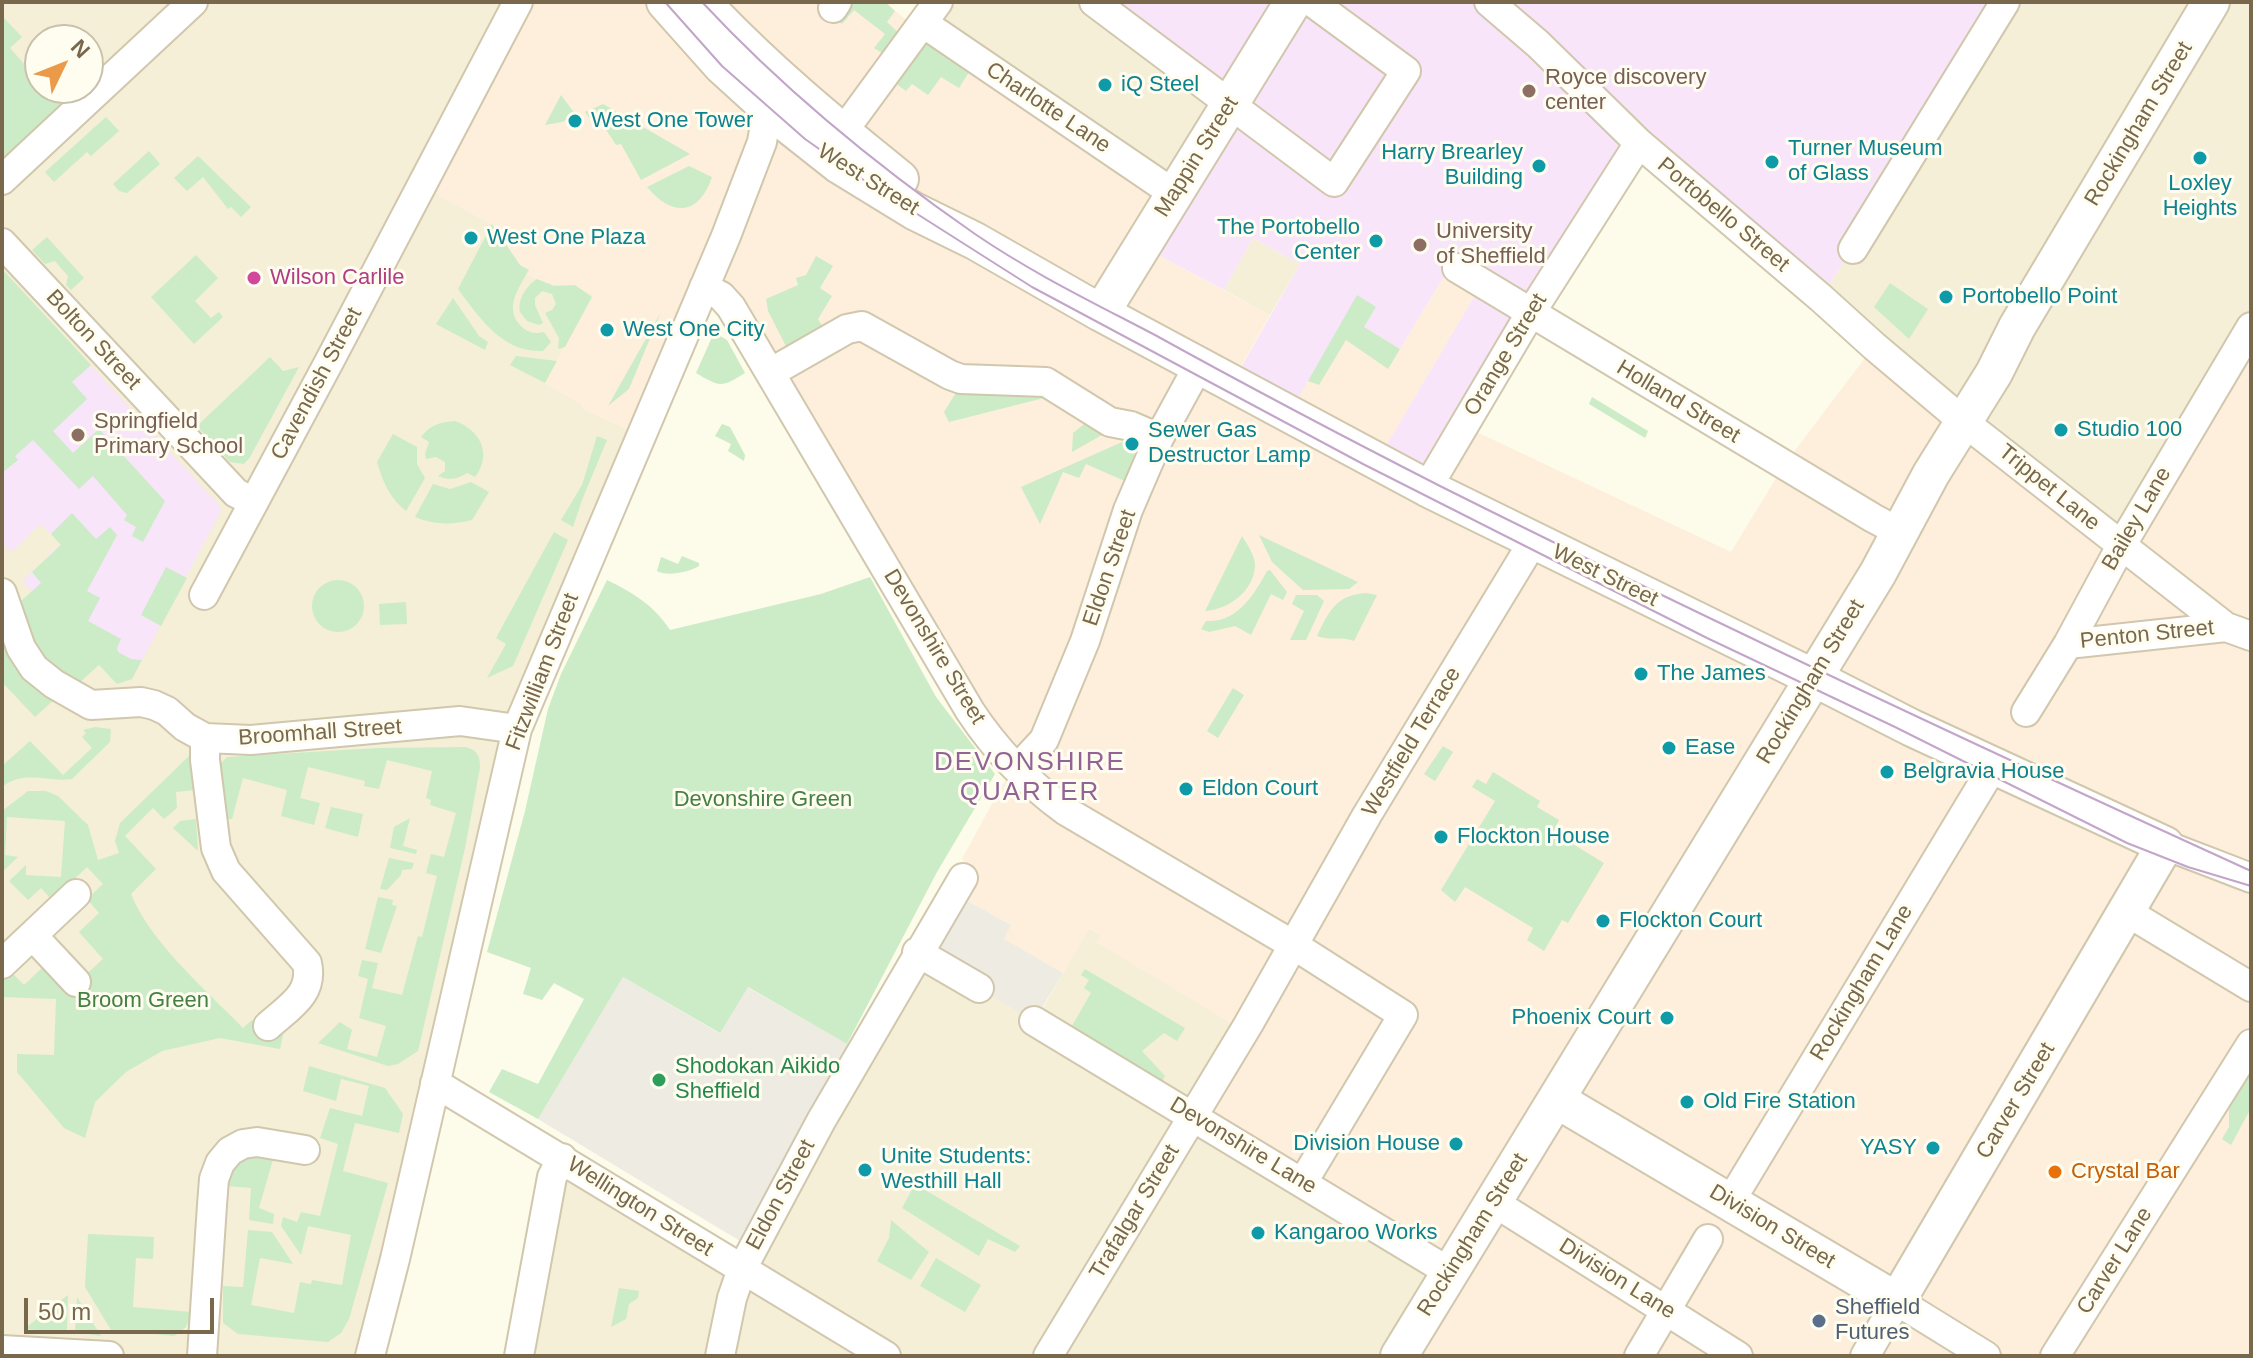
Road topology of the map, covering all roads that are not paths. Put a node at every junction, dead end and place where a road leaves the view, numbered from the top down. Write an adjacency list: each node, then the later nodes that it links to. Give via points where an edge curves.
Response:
1 (193, 2): 16 (street)
2 (518, 2): 31 (street, Cavendish Street)
3 (665, 2): 10 (street)
4 (1293, 2): 13 (street, Mappin Street)
5 (1312, 2): 13 (street, via 1406,71 1334,182)
6 (1489, 2): 15 (street, Portobello Street)
7 (2005, 2): 20 (street)
8 (2211, 2): 28 (street, Rockingham Street)
9 (1107, 6): 13 (street)
10 (707, 12): 12 (street, via 759,62)
11 (930, 13): 14 (street); 17 (street, Charlotte Lane)
12 (778, 97): 14 (street, West Street); 18 (street, West Street, via 805,139 914,211); 22 (street, Fitzwilliam Street)
13 (1230, 105): 17 (street, Mappin Street)
14 (842, 133): 18 (street, West Street)
15 (1639, 143): 24 (street, Orange Street); 28 (street, Portobello Street)
16 (2, 180)
17 (1173, 193): 23 (street, Mappin Street)
18 (975, 241): 23 (street, West Street)
19 (2, 243): 31 (street, Bolton Street, via 236,493)
20 (1853, 249)
21 (1457, 268): 24 (street, Holland Street)
22 (704, 287): 27 (street, Devonshire Street, via 731,307); 41 (street, Fitzwilliam Street)
23 (1101, 313): 26 (street, West Street)
24 (1530, 314): 30 (street, Orange Street); 32 (street, Holland Street)
25 (2251, 327): 34 (street, Bailey Lane)
26 (1199, 365): 29 (street, Eldon Street); 30 (street, West Street)
27 (770, 373): 29 (street, via 847,329 862,326 950,375 1046,382 1110,422); 44 (street, Devonshire Street, via 970,711)
28 (1964, 422): 32 (street, Rockingham Street); 34 (street, Trippet Lane)
29 (1159, 438): 44 (street, Eldon Street, via 1044,740)
30 (1427, 488): 33 (street, West Street)
31 (254, 502): 36 (street, Cavendish Street)
32 (1901, 533): 39 (street, Rockingham Street)
33 (1534, 540): 39 (street, West Street); 51 (street, Westfield Terrace, via 1367,815)
34 (2121, 546): 37 (street, Trippet Lane); 38 (street, Bailey Lane)
35 (2, 593): 42 (street, via 21,648 54,684 91,705 154,705)
36 (204, 595)
37 (2238, 632): 38 (street, Penton Street)
38 (2068, 644): 40 (street, Bailey Lane)
39 (1814, 678): 43 (street, West Street); 61 (street, Rockingham Street)
40 (2026, 712)
41 (517, 729): 42 (street, Broomhall Street, via 460,721 251,740); 60 (street, Fitzwilliam Street)
42 (205, 738): 58 (street, via 221,860 307,963 310,975 301,996)
43 (1994, 765): 45 (street, West Street); 66 (street, Rockingham Lane)
44 (1018, 768): 51 (street, Devonshire Street, via 1066,811)
45 (2165, 845): 47 (street, West Street); 49 (street, Carver Street)
46 (963, 878): 52 (street, Eldon Street)
47 (2251, 878)
48 (76, 894): 50 (street)
49 (2127, 912): 55 (street); 71 (street, Carver Street)
50 (33, 936): 53 (street); 54 (street)
51 (1295, 946): 62 (street, Trafalgar Street); 65 (street, via 1403,1015)
52 (917, 952): 56 (street); 69 (street, Eldon Street)
53 (2, 964)
54 (76, 982)
55 (2251, 987)
56 (979, 988)
57 (1034, 1021): 62 (street, Devonshire Lane)
58 (268, 1026)
59 (2251, 1044): 87 (street, Carver Lane)
60 (435, 1083): 64 (street, Wellington Street); 77 (street, Fitzwilliam Street)
61 (1557, 1100): 66 (street, Division Street); 67 (street, Rockingham Street)
62 (1193, 1115): 65 (street, Devonshire Lane); 81 (street, Trafalgar Street)
63 (305, 1150): 76 (street, via 243,1144 220,1163 214,1179)
64 (562, 1158): 69 (street, Wellington Street); 78 (street, via 552,1177)
65 (1303, 1182): 70 (street, Devonshire Lane)
66 (1730, 1202): 71 (street, Division Street)
67 (1495, 1203): 70 (street, Rockingham Street); 72 (street, Division Lane)
68 (1708, 1239): 72 (street)
69 (742, 1269): 79 (street, Eldon Street); 80 (street, Wellington Street)
70 (1451, 1273): 82 (street, Rockingham Street)
71 (1897, 1301): 85 (street, Carver Street); 86 (street, Division Street)
72 (1666, 1309): 83 (street); 84 (street, Division Lane)
73 (2, 1350): 74 (street)
74 (70, 1354): 75 (street)
75 (109, 1356)
76 (202, 1356)
77 (370, 1356)
78 (519, 1356)
79 (720, 1356)
80 (886, 1356)
81 (1048, 1356)
82 (1399, 1356)
83 (1639, 1356)
84 (1738, 1356)
85 (1865, 1356)
86 (1986, 1356)
87 (2055, 1356)

